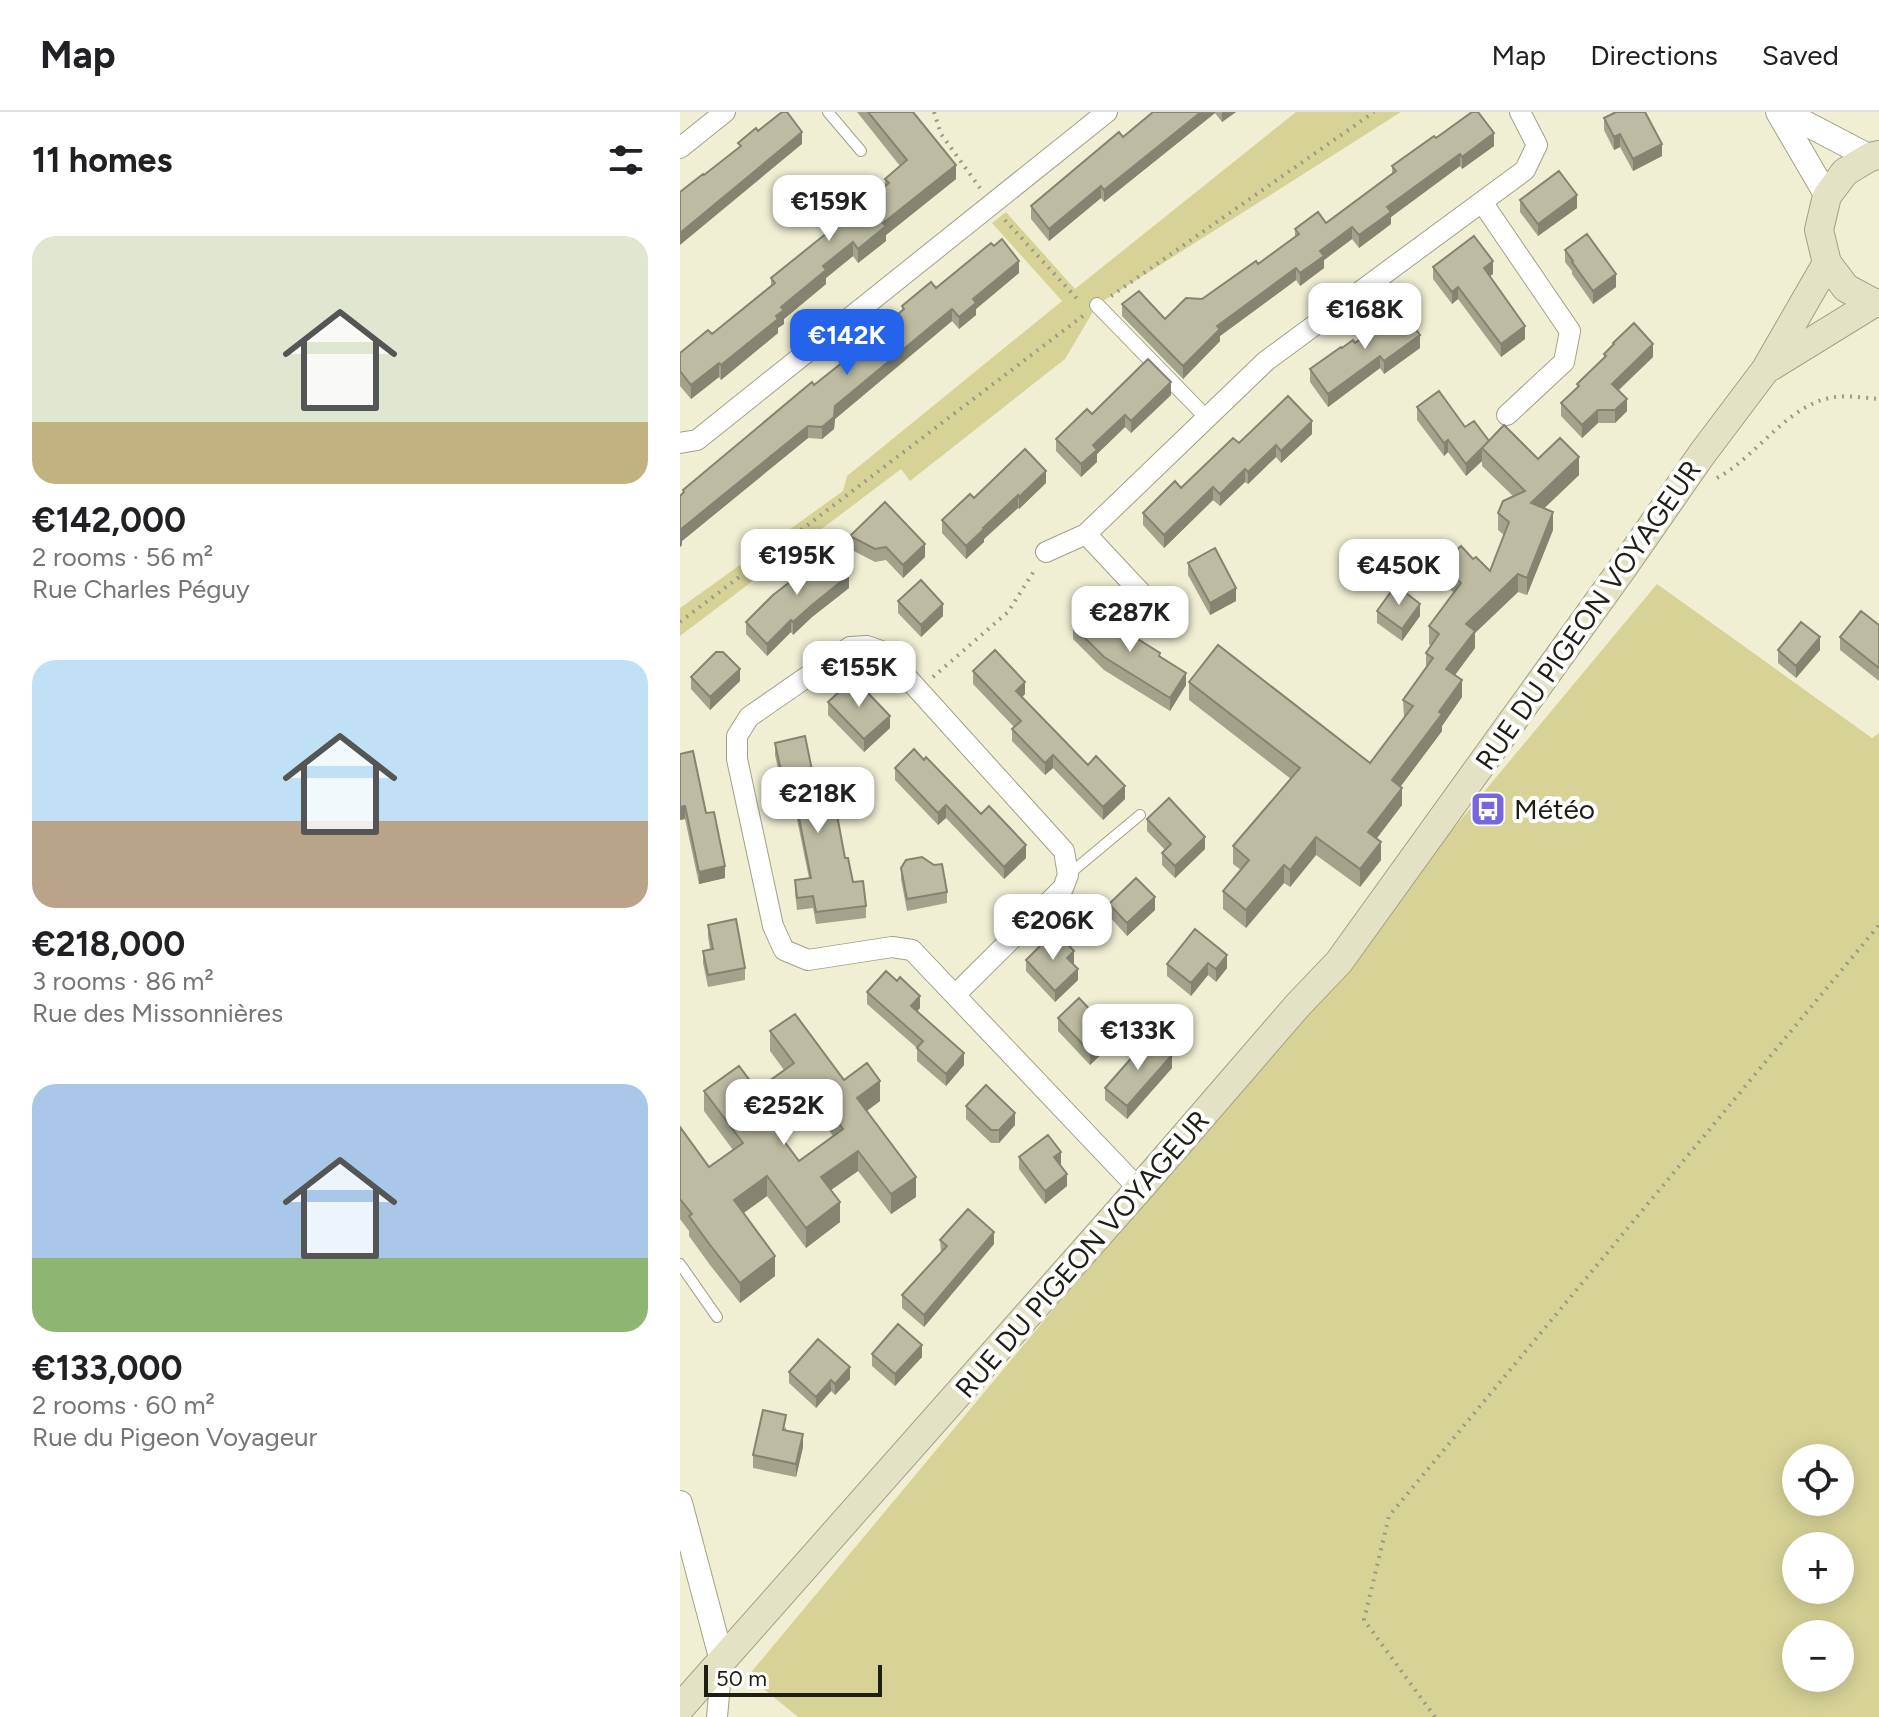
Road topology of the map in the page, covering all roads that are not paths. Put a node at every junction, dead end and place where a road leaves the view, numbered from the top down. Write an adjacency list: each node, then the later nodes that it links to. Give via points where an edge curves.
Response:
1 (725, 112): 7 (street)
2 (828, 112): 8 (lane)
3 (1107, 112): 18 (street, via 697,440)
4 (1520, 112): 11 (street, via 1537,145 1525,170)
5 (1778, 112): 10 (street)
6 (1784, 112): 9 (street)
7 (680, 148)
8 (861, 151)
9 (1875, 156): 10 (main road, via 1845,172)
10 (1827, 196): 12 (main road, via 1819,230)
11 (1482, 202): 16 (street, via 1570,331 1564,362); 17 (street, via 1266,361)
12 (1827, 263): 13 (main road, via 1846,288); 15 (main road, RUE DU PIGEON VOYAGEUR)
13 (1876, 303): 15 (main road, RUE DU PIGEON VOYAGEUR)
14 (1097, 305): 17 (street)
15 (1766, 369): 25 (main road, RUE DU PIGEON VOYAGEUR, via 1339,962)
16 (1507, 415)
17 (1207, 418): 19 (street)
18 (680, 443)
19 (1086, 534): 20 (street); 21 (street)
20 (1046, 552)
21 (1159, 612)
22 (1140, 815): 23 (lane)
23 (1068, 875): 24 (street, via 1063,888); 24 (street, via 1064,851 884,652 850,647 749,717 737,736 737,759 773,926 784,950 808,960 892,947 912,950)
24 (955, 995): 25 (street)
25 (1139, 1189): 29 (main road, RUE DU PIGEON VOYAGEUR)
26 (680, 1264): 27 (lane)
27 (717, 1317)
28 (680, 1503): 29 (street)
29 (722, 1661): 30 (main road, RUE DU PIGEON VOYAGEUR); 31 (street)
30 (680, 1708)
31 (717, 1717)

